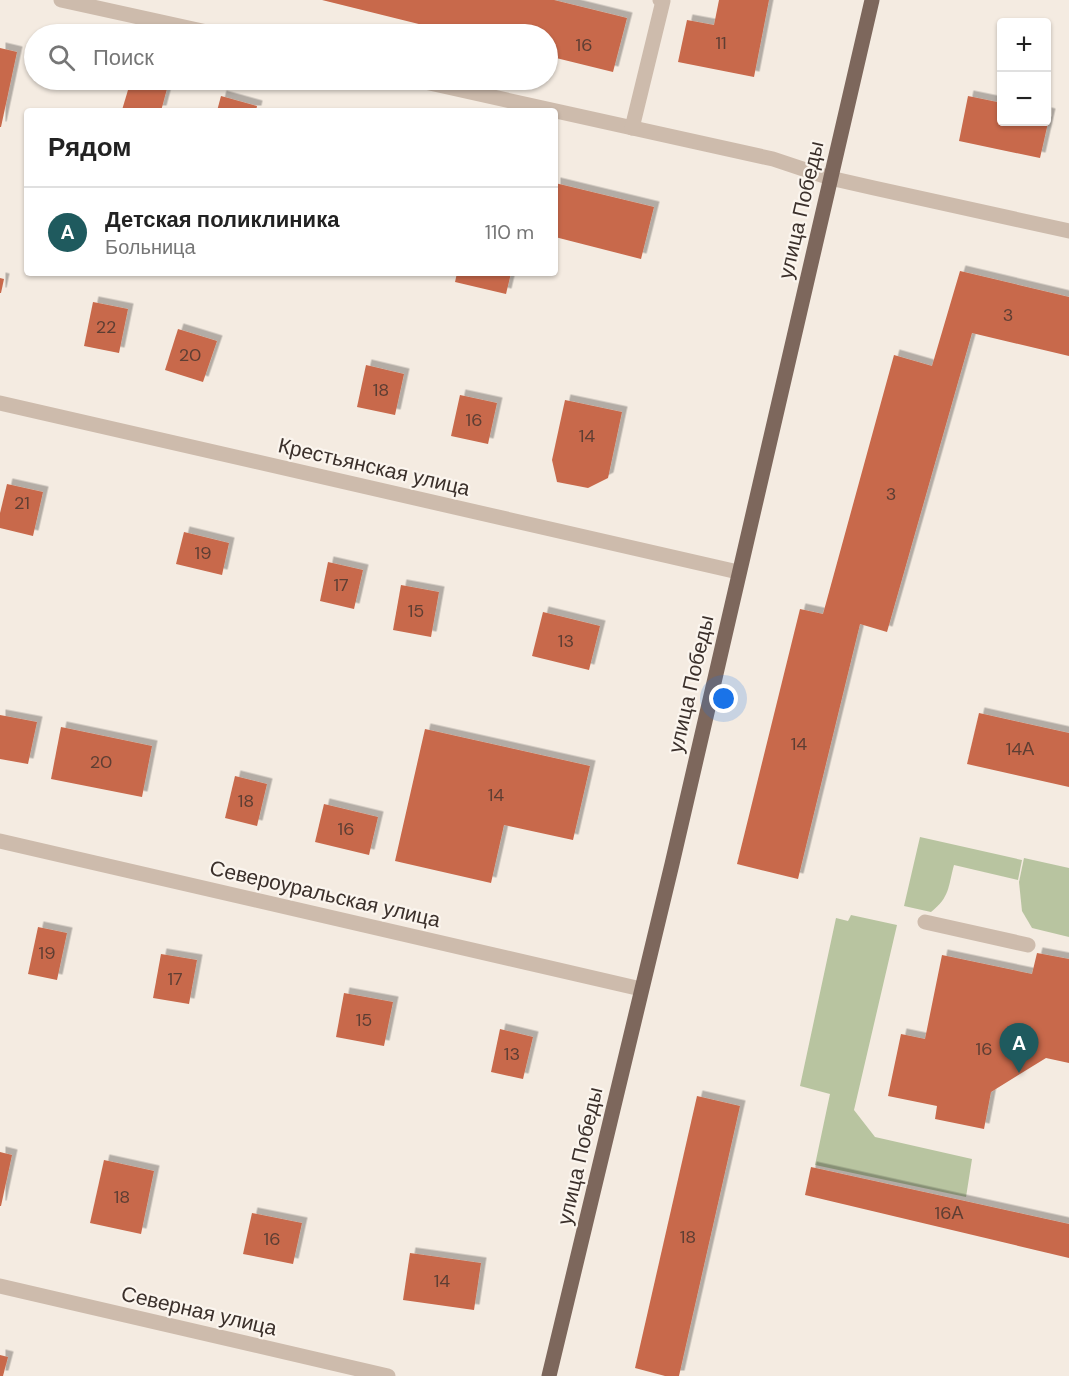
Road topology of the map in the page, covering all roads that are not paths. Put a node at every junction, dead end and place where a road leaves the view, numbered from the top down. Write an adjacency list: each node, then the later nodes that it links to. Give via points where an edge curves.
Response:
1 (61, 0): 4 (street)
2 (660, 0): 9 (street, via 663,1)
3 (872, 0): 10 (main road, улица Победы)
4 (98, 4): 5 (street)
5 (177, 24)
6 (461, 90): 7 (street)
7 (542, 108)
8 (558, 112): 9 (street)
9 (632, 128): 10 (street, via 773,159)
10 (830, 178): 11 (street); 13 (main road, улица Победы)
11 (1069, 231)
12 (0, 403): 13 (street, Крестьянская улица)
13 (738, 572): 17 (main road, улица Победы)
14 (0, 841): 17 (street, Североуральская улица)
15 (925, 922): 16 (street)
16 (1028, 945)
17 (641, 989): 20 (main road, улица Победы)
18 (0, 1286): 19 (street, Северная улица)
19 (388, 1376)
20 (549, 1376)

